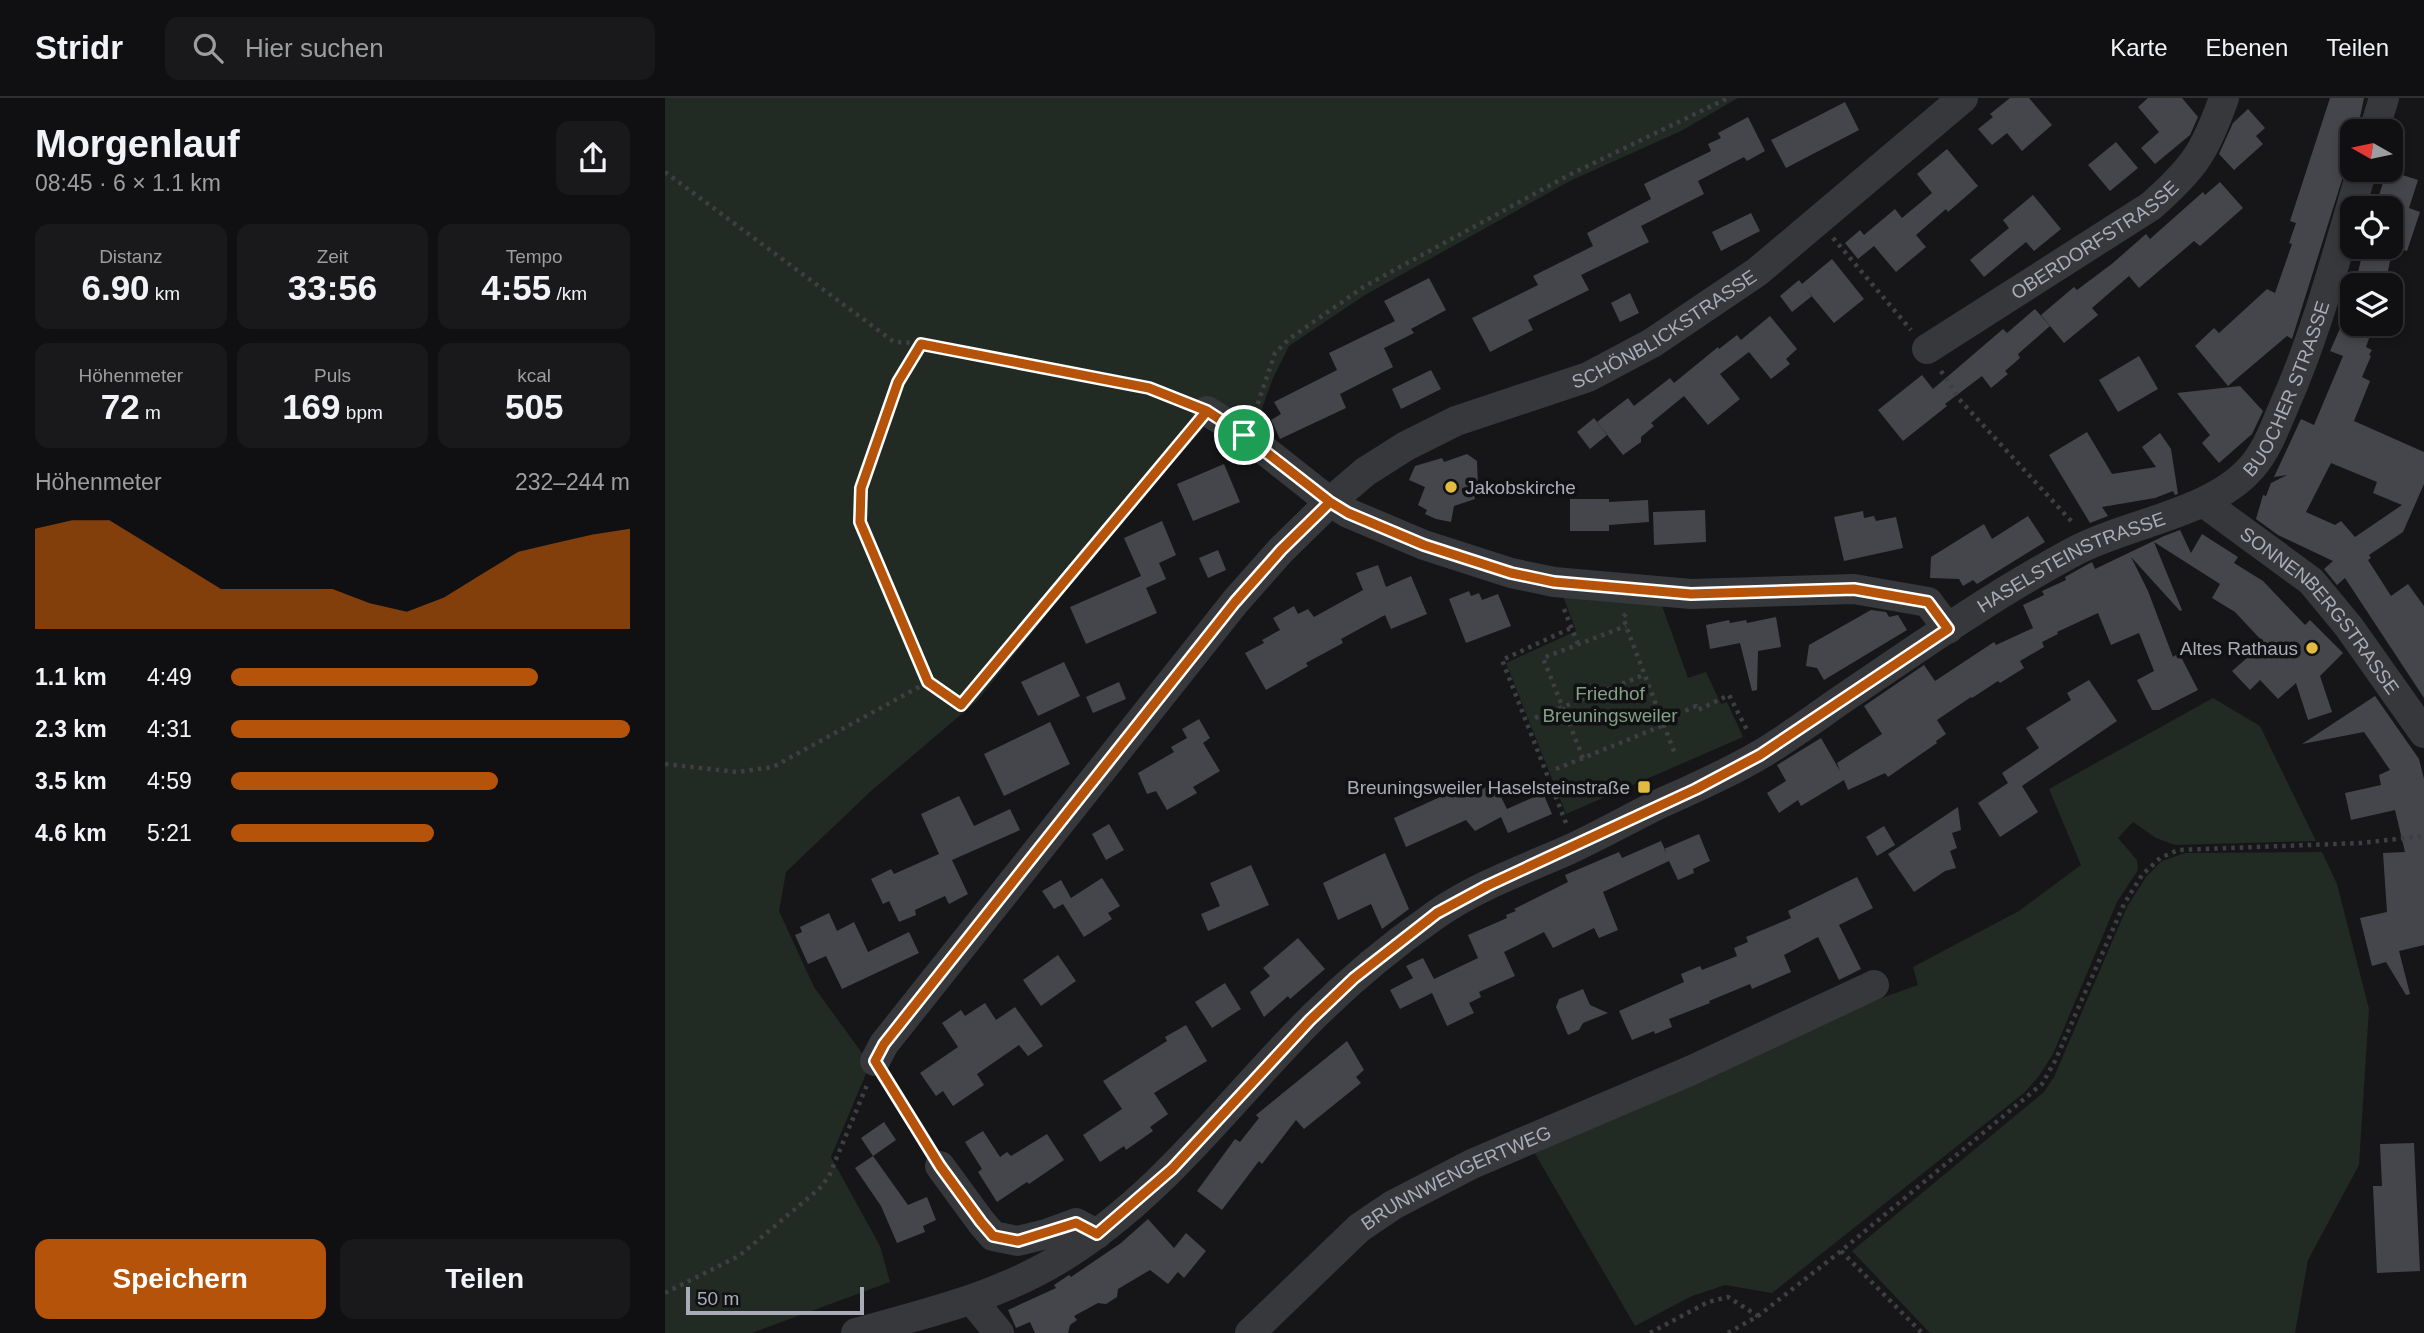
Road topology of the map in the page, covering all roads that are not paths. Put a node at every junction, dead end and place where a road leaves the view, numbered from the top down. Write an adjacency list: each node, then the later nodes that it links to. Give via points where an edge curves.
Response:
1 (1962, 98): 8 (street, SCHÖNBLICKSTRASSE, via 1757,272 1651,343 1588,377 1457,421 1406,446)
2 (2224, 98): 6 (street, OBERDORFSTRASSE, via 2202,153 2151,206)
3 (2384, 98): 4 (street)
4 (2378, 119)
5 (2358, 182): 9 (street, BUOCHER STRASSE, via 2306,356 2266,447 2235,483)
6 (1927, 349)
7 (1207, 411): 8 (street)
8 (1330, 502): 10 (street, via 1424,545 1554,582 1691,594 1854,589 1928,602); 13 (street, SCHÖNBLICKSTRASSE, via 1235,602)
9 (2203, 502): 10 (street, HASELSTEINSTRASSE, via 2085,545 2026,577); 11 (street, SONNENBERGSTRASSE, via 2311,582)
10 (1948, 629): 15 (street, HASELSTEINSTRASSE, via 1760,755 1437,913 1354,978 1172,1169)
11 (2424, 733)
12 (1874, 985): 19 (street, BRUNNWENGERTWEG, via 1692,1070 1483,1159 1393,1205 1359,1228)
13 (875, 1061)
14 (940, 1166): 15 (street, via 993,1236 1018,1241 1076,1223)
15 (1097, 1234): 16 (street, HASELSTEINSTRASSE, via 1059,1259)
16 (972, 1300): 17 (street, HASELSTEINSTRASSE); 18 (street)
17 (856, 1333)
18 (999, 1333)
19 (1250, 1333)

